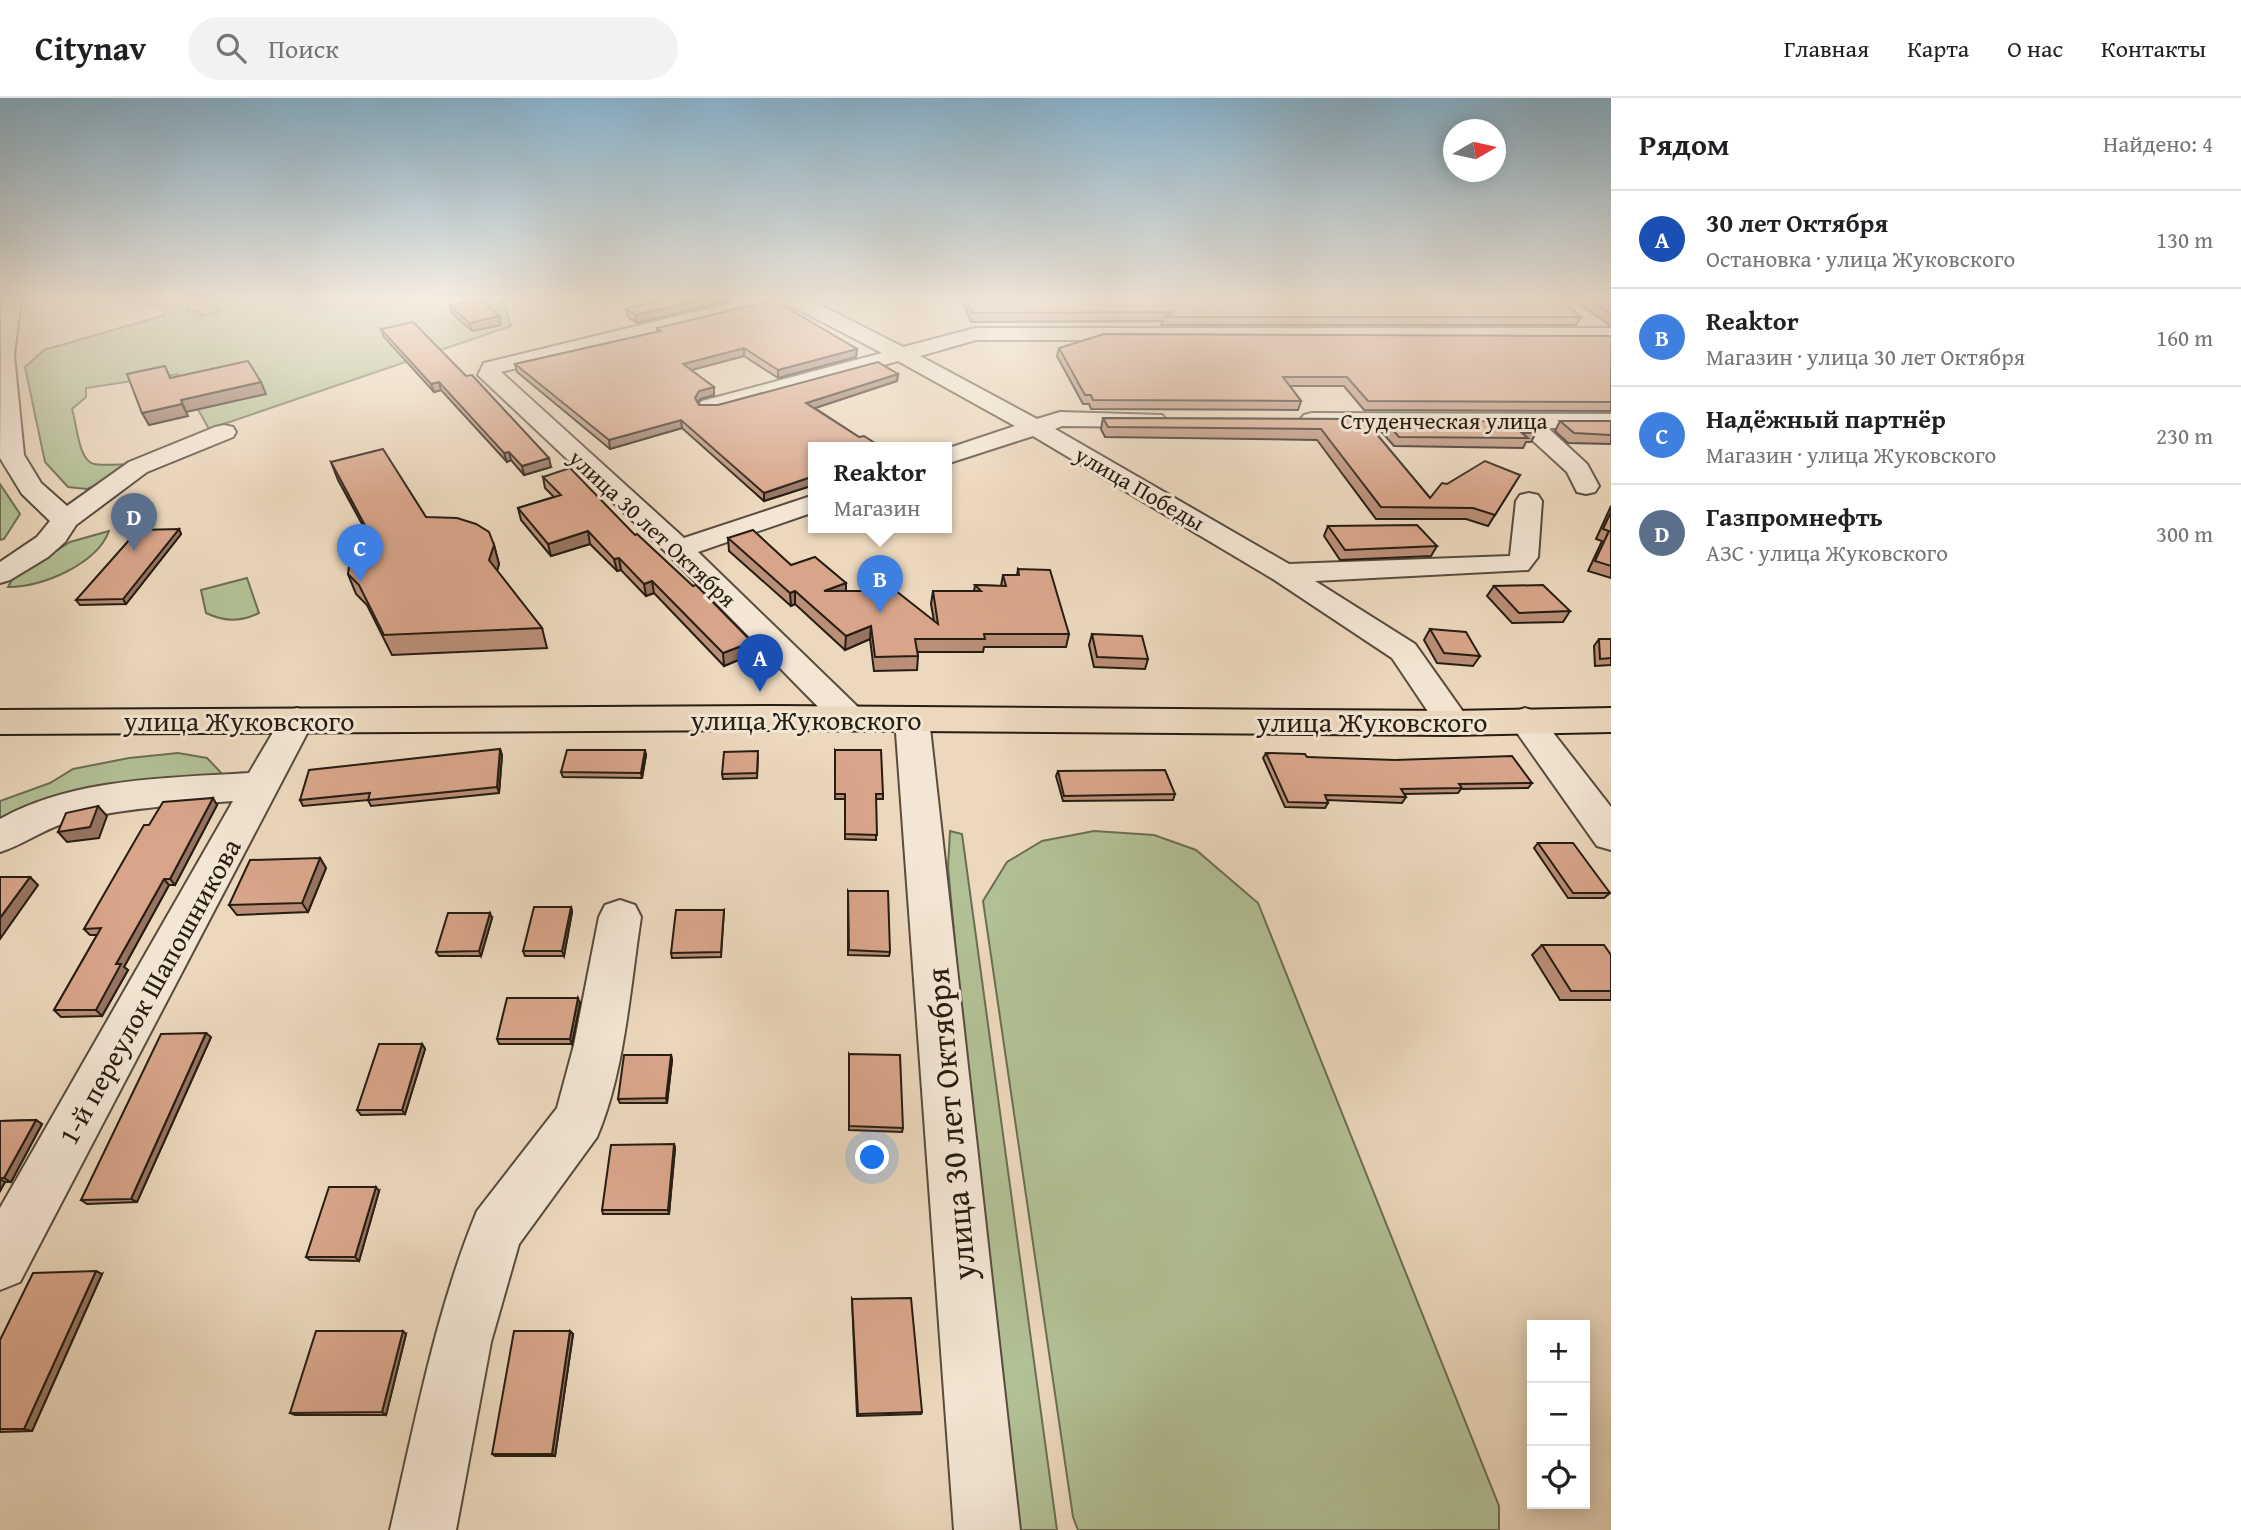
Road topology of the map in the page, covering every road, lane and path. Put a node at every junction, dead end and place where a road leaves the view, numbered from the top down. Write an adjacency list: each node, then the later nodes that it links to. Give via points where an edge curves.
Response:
1 (4, 365): 16 (street, via 11,455 31,488)
2 (505, 365): 17 (street, улица 30 лет Октября, via 492,368 489,375)
3 (858, 365): 5 (street)
4 (922, 365): 10 (street, улица Победы)
5 (710, 406)
6 (1184, 420): 10 (street, via 1060,419)
7 (1293, 420): 8 (street, Студенческая улица)
8 (1526, 421): 9 (street, Студенческая улица); 13 (street, via 1578,469)
9 (1611, 421)
10 (1035, 427): 12 (street); 18 (street, улица Победы)
11 (223, 432): 16 (street, via 138,467)
12 (952, 455)
13 (1586, 486)
14 (1529, 501): 18 (street, via 1524,557 1518,564)
15 (808, 505): 17 (street)
16 (64, 521): 19 (street, via 54,537)
17 (679, 549): 20 (street, улица 30 лет Октября)
18 (1283, 573): 26 (street, улица Победы, via 1404,651)
19 (0, 574)
20 (849, 718): 21 (main road, улица Жуковского); 22 (main road, улица Жуковского)
21 (912, 719): 26 (main road, улица Жуковского); 33 (street, улица 30 лет Октября)
22 (297, 720): 25 (main road, улица Жуковского); 27 (street, 1-й переулок Шапошникова)
23 (1525, 720): 24 (main road, улица Жуковского); 26 (main road, улица Жуковского); 28 (street)
24 (1611, 720)
25 (0, 722)
26 (1453, 723)
27 (261, 786): 29 (street, via 137,795 65,811 15,827); 31 (street, 1-й переулок Шапошникова)
28 (1611, 835)
29 (0, 837)
30 (620, 917): 32 (street, via 598,1045 579,1120 496,1230 462,1342)
31 (0, 1262)
32 (423, 1530)
33 (987, 1530)

